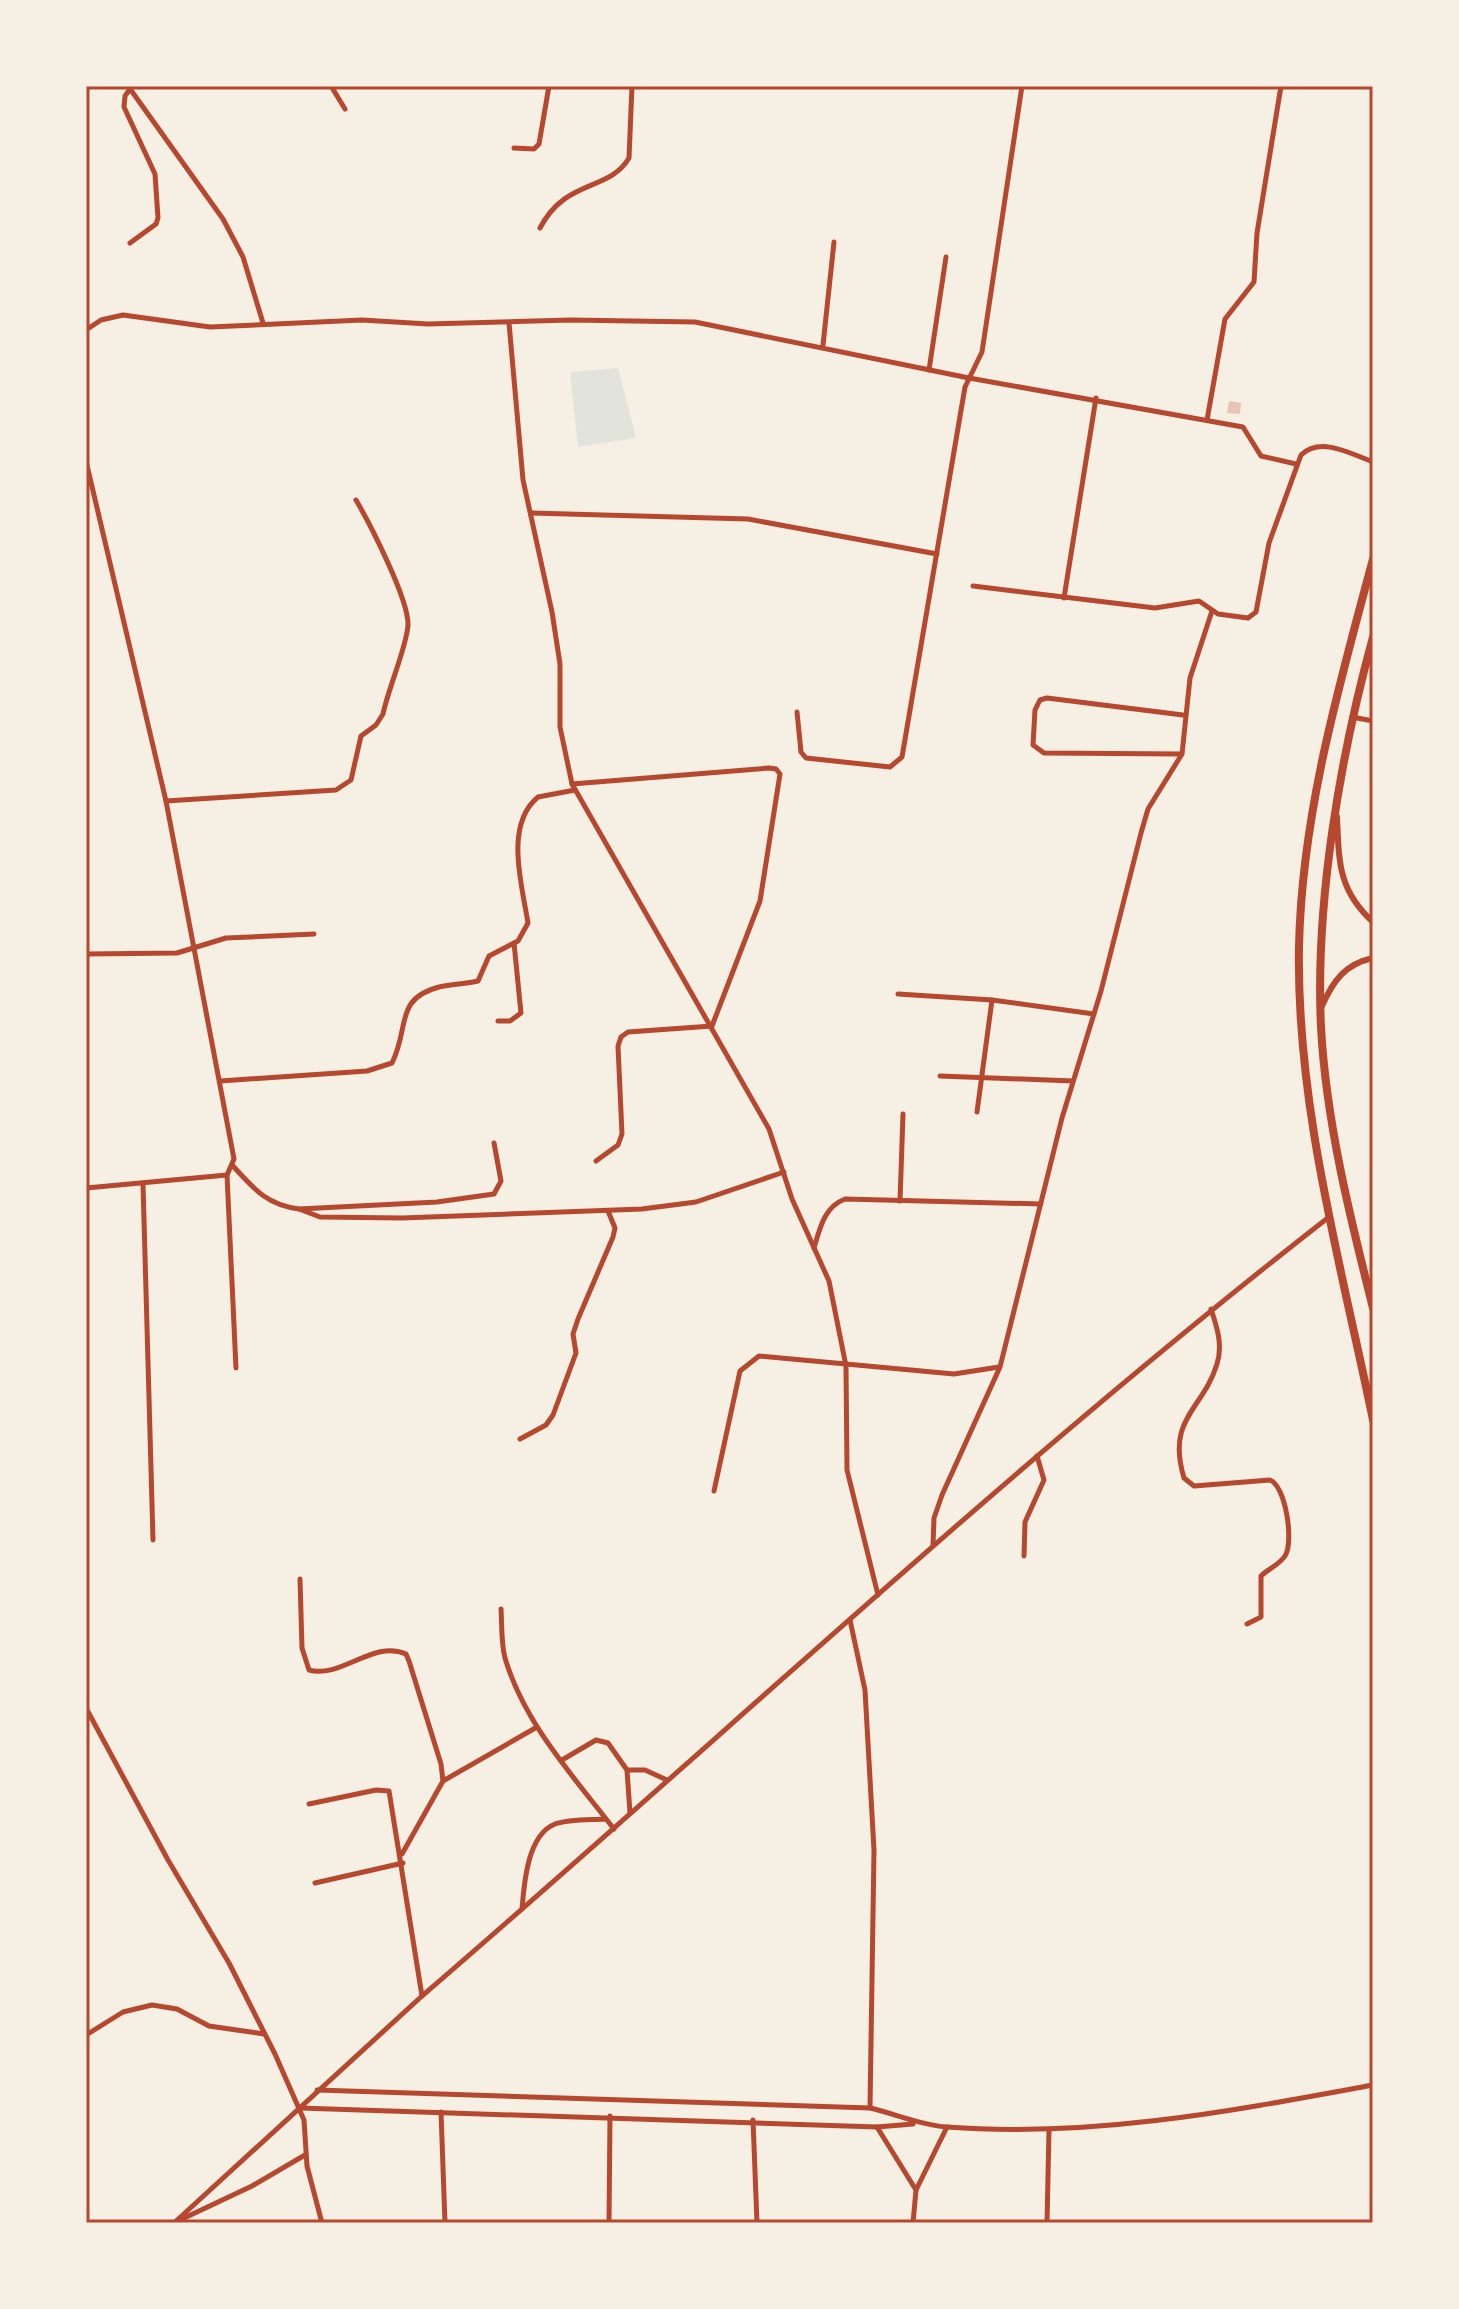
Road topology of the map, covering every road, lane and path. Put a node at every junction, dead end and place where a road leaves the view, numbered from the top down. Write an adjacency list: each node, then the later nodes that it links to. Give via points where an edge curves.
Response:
1 (331, 86): 7 (street)
2 (549, 86): 8 (street, via 539,144 534,149)
3 (632, 86): 9 (street, via 625,166 562,198)
4 (1022, 86): 18 (street, via 982,352)
5 (1281, 86): 20 (street, via 1254,282 1225,319)
6 (129, 87): 11 (street, via 124,107 155,174 158,218); 13 (street, via 223,219 243,257)
7 (345, 109)
8 (514, 148)
9 (540, 228)
10 (834, 242): 16 (street)
11 (130, 243)
12 (946, 257): 17 (street)
13 (263, 323): 14 (street); 15 (street, via 194,326 123,315)
14 (509, 323): 16 (street, via 695,322); 25 (street, via 523,480)
15 (86, 330)
16 (823, 345): 17 (street)
17 (929, 370): 18 (street)
18 (969, 378): 19 (street); 26 (street)
19 (1096, 398): 20 (street); 29 (street)
20 (1207, 420): 23 (street, via 1243,427 1261,456)
21 (86, 461): 39 (street)
22 (1373, 462): 23 (street, via 1315,446)
23 (1296, 464): 30 (street, via 1269,543 1256,612 1248,618)
24 (356, 500): 39 (street, via 382,546 407,610 408,628 383,714 361,736 351,780 336,790)
25 (531, 513): 26 (street, via 748,519); 37 (street, via 560,664 560,727)
26 (937, 554): 32 (street, via 905,749 897,764 806,758)
27 (1373, 559): 70 (highway, via 1330,718 1303,880 1302,1030)
28 (973, 586): 29 (street)
29 (1064, 598): 30 (street, via 1155,608 1199,601)
30 (1212, 611): 33 (street)
31 (1373, 637): 34 (highway)
32 (797, 712)
33 (1183, 715): 36 (street); 36 (street, via 1047,698 1035,710 1033,745 1044,753)
34 (1351, 717): 35 (street); 40 (highway)
35 (1373, 721)
36 (1182, 754): 50 (street, via 1148,809)
37 (572, 784): 38 (street); 52 (street, via 769,768 780,774 760,901)
38 (575, 790): 43 (street, via 538,797 521,820 518,837 528,923); 52 (street)
39 (166, 801): 44 (street)
40 (1337, 813): 41 (street, via 1345,888); 49 (highway, via 1320,942)
41 (1373, 922)
42 (314, 934): 44 (street, via 226,938)
43 (514, 943): 51 (street, via 522,1007 517,1019); 55 (street, via 489,956 478,981 414,996 399,1049 385,1067)
44 (194, 946): 45 (street, via 177,953); 55 (street)
45 (86, 954)
46 (1373, 958): 49 (street, via 1358,961 1335,979)
47 (898, 994): 48 (street)
48 (992, 1000): 50 (street); 54 (street)
49 (1321, 1010): 72 (highway, via 1337,1140)
50 (1094, 1014): 56 (street)
51 (498, 1021)
52 (712, 1026): 60 (street, via 628,1032 621,1037 622,1134 618,1145); 62 (street, via 769,1129)
53 (940, 1076): 54 (street)
54 (980, 1077): 56 (street); 57 (street)
55 (220, 1081): 61 (street)
56 (1073, 1081): 67 (street)
57 (977, 1112)
58 (903, 1114): 66 (street)
59 (494, 1143): 68 (street, via 501,1181 494,1194)
60 (596, 1161)
61 (233, 1166): 63 (street); 68 (street, via 266,1201)
62 (784, 1172): 69 (street, via 696,1202); 71 (street)
63 (227, 1175): 64 (street); 76 (street)
64 (143, 1184): 65 (street); 81 (street)
65 (86, 1188)
66 (900, 1201): 67 (street); 71 (street, via 834,1203)
67 (1041, 1204): 75 (street)
68 (299, 1209): 69 (street, via 320,1217 402,1218)
69 (608, 1211): 78 (street, via 613,1237 578,1319 573,1334 576,1353 553,1415)
70 (1330, 1216): 73 (street); 77 (highway)
71 (814, 1248): 74 (street, via 829,1281)
72 (1373, 1308)
73 (1211, 1309): 79 (street); 88 (street, via 1218,1330 1218,1362 1182,1429 1184,1478 1194,1486 1270,1480 1281,1488 1284,1501 1288,1551 1261,1576 1261,1617)
74 (846, 1366): 75 (street, via 954,1374); 80 (street, via 759,1356 748,1362 740,1371); 85 (street, via 847,1470)
75 (1000, 1367): 82 (street, via 942,1495)
76 (236, 1368)
77 (1373, 1420)
78 (520, 1439)
79 (1037, 1456): 82 (street); 83 (street, via 1044,1480 1025,1522)
80 (714, 1491)
81 (153, 1540)
82 (933, 1545): 85 (street)
83 (1024, 1556)
84 (300, 1579): 94 (street, via 302,1648 309,1670 326,1671 390,1650 406,1654)
85 (878, 1595): 87 (street)
86 (501, 1609): 90 (street, via 504,1655)
87 (850, 1620): 93 (street); 109 (street, via 865,1690 874,1850)
88 (1247, 1624)
89 (86, 1708): 104 (street)
90 (537, 1727): 91 (street); 94 (street)
91 (562, 1760): 92 (street, via 602,1740); 97 (street)
92 (627, 1770): 93 (street, via 645,1770); 96 (street)
93 (667, 1780): 96 (street)
94 (443, 1781): 99 (street)
95 (309, 1804): 99 (street, via 385,1788)
96 (631, 1813): 98 (street)
97 (606, 1819): 98 (street); 102 (street, via 547,1828 524,1881)
98 (614, 1829): 102 (street)
99 (402, 1855): 100 (street)
100 (403, 1863): 101 (street); 103 (street)
101 (315, 1883)
102 (522, 1910): 103 (street)
103 (422, 1996): 107 (street)
104 (265, 2034): 105 (street, via 209,2026 177,2009 152,2005 123,2012); 108 (street)
105 (86, 2035)
106 (1373, 2085): 116 (street, via 1183,2119)
107 (317, 2090): 108 (street); 109 (street)
108 (299, 2108): 110 (street); 117 (street, via 307,2132); 119 (street)
109 (870, 2108): 113 (street)
110 (441, 2112): 111 (street); 121 (street)
111 (610, 2116): 112 (street); 122 (street)
112 (753, 2120): 114 (street); 123 (street)
113 (918, 2123): 114 (street); 115 (street)
114 (877, 2127): 118 (street)
115 (947, 2127): 116 (street); 118 (street)
116 (1049, 2130): 125 (street)
117 (305, 2155): 119 (street); 120 (street)
118 (916, 2190): 124 (street)
119 (175, 2223)
120 (322, 2223)
121 (445, 2223)
122 (609, 2223)
123 (757, 2223)
124 (913, 2223)
125 (1047, 2223)

